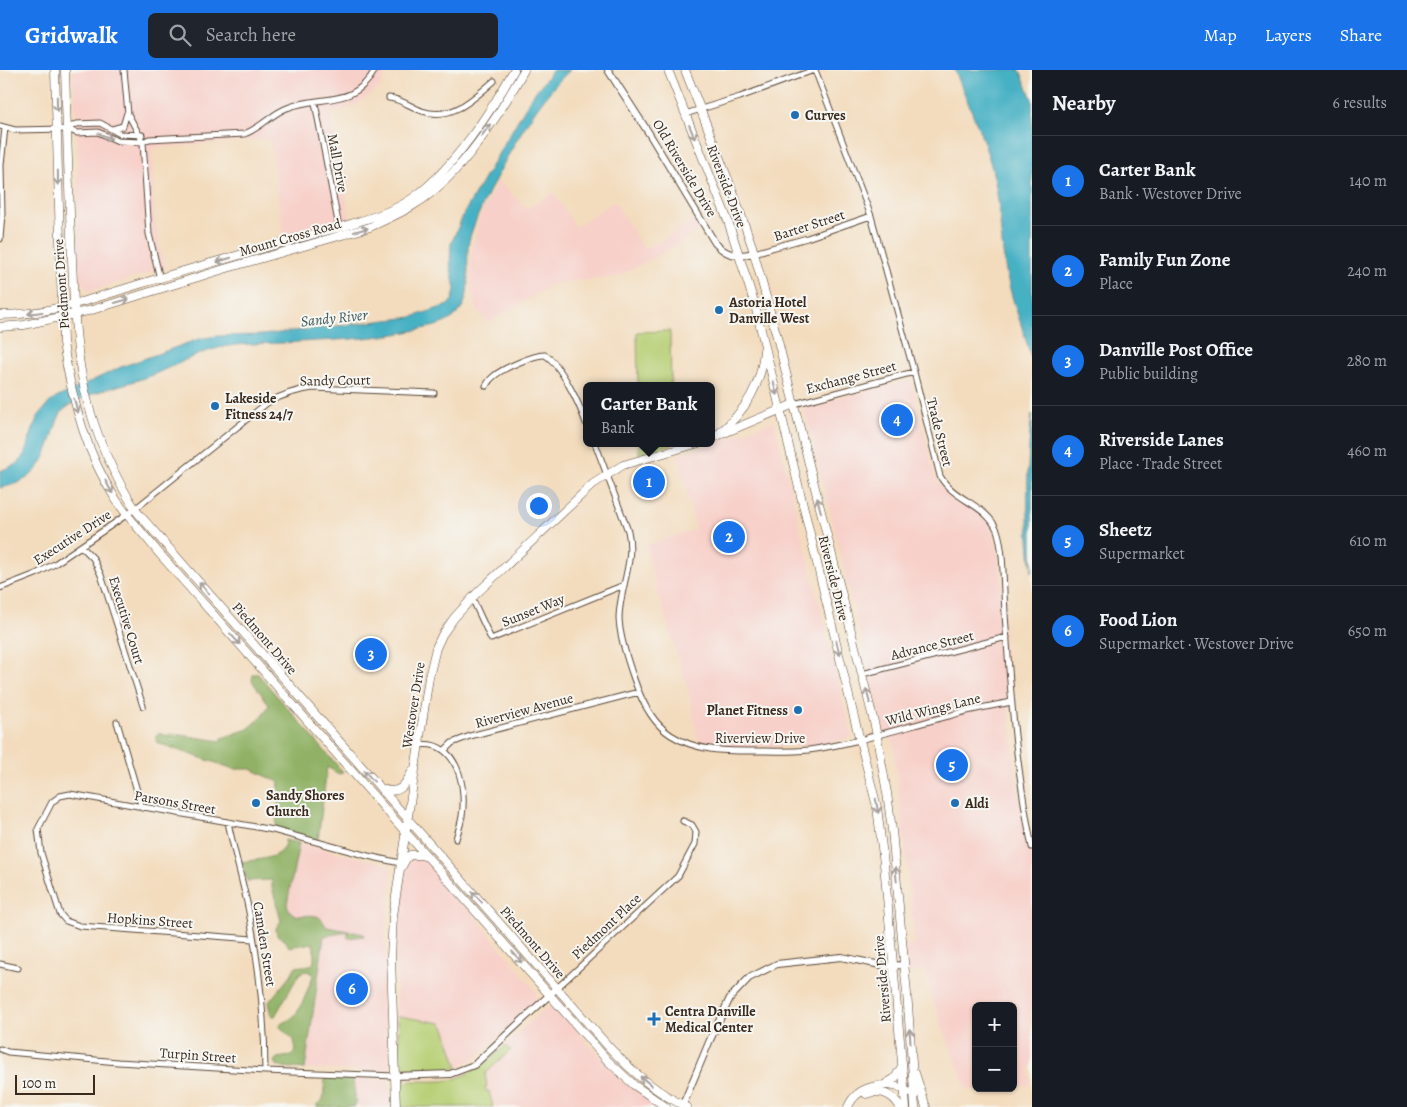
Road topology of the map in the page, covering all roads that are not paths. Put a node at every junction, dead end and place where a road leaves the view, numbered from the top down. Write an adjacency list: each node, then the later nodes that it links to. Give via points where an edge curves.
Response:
1 (55, 70): 18 (main road, Piedmont Drive, one-way to 18)
2 (65, 70): 19 (main road, Piedmont Drive)
3 (124, 70): 14 (street)
4 (375, 70): 13 (street, via 364,85 349,96)
5 (514, 70): 24 (main road, Mount Cross Road, via 472,135 427,187 393,210)
6 (524, 70): 31 (main road, Mount Cross Road, one-way to 6, via 370,227 415,205 460,164 495,118)
7 (608, 70): 27 (street, Old Riverside Drive, via 713,241 725,252)
8 (668, 70): 16 (main road, Riverside Drive)
9 (685, 70): 15 (main road, Riverside Drive)
10 (814, 70): 15 (street); 23 (street, Trade Street)
11 (494, 81): 12 (street, via 465,106 448,112 426,112)
12 (389, 98)
13 (315, 102): 22 (street, via 286,108 255,130 242,135); 24 (street, Mall Drive)
14 (128, 110): 20 (street, via 124,125); 21 (street)
15 (701, 110): 16 (street); 26 (main road, Riverside Drive)
16 (685, 114): 27 (main road, Riverside Drive, one-way to 27)
17 (3, 127): 18 (street, via 15,130); 25 (street)
18 (57, 129): 19 (street); 30 (main road, Piedmont Drive, one-way to 30)
19 (67, 129): 20 (street, via 76,124 94,123); 22 (street, one-way to 22, via 77,133 100,133 120,142); 29 (main road, Piedmont Drive)
20 (112, 129): 21 (street, via 122,134)
21 (140, 134): 22 (street)
22 (146, 140): 28 (street, via 149,234)
23 (871, 216): 26 (street, Barter Street); 36 (street, Trade Street)
24 (339, 227): 28 (main road, Mount Cross Road, one-way to 28)
25 (0, 239)
26 (754, 253): 27 (street); 39 (main road, Riverside Drive)
27 (739, 257): 35 (main road, Riverside Drive)
28 (160, 279): 29 (main road, Mount Cross Road)
29 (74, 305): 30 (main road, Mount Cross Road); 31 (main road, Piedmont Drive)
30 (62, 307): 32 (main road, Mount Cross Road, one-way to 32); 33 (main road, Piedmont Drive)
31 (75, 314): 33 (main road, Mount Cross Road); 47 (main road, Piedmont Drive, via 86,395 110,465)
32 (0, 315)
33 (62, 317): 34 (main road, Mount Cross Road); 48 (main road, Piedmont Drive, one-way to 48, via 63,342 76,407 106,482)
34 (0, 327)
35 (764, 343): 40 (main road, Riverside Drive, one-way to 40); 42 (main road, via 760,373 751,398 736,418)
36 (914, 372): 39 (street, Exchange Street); 53 (street, Trade Street, via 940,476 950,489 984,512 1000,538)
37 (486, 386): 41 (street, via 498,373 537,355 546,356 569,388)
38 (434, 393): 47 (street, Sandy Court, via 313,388 287,393 267,403)
39 (794, 404): 40 (main road); 54 (main road, Riverside Drive, one-way to 39)
40 (780, 411): 43 (main road); 60 (main road, Riverside Drive, one-way to 60)
41 (583, 417)
42 (715, 436)
43 (715, 437)
44 (597, 447): 46 (street, Riverview Drive)
45 (684, 447): 46 (main road, Westover Drive, via 636,460)
46 (607, 474): 50 (street, Riverview Drive, via 630,540); 52 (main road, Westover Drive)
47 (135, 509): 48 (street, Sandy Court); 64 (main road, Piedmont Drive, one-way to 47)
48 (127, 514): 49 (street, Executive Drive); 69 (main road, Piedmont Drive, one-way to 69)
49 (81, 546): 51 (street, Executive Drive, via 44,570); 57 (street, Executive Court, via 93,558 101,575)
50 (624, 584): 52 (street, Sunset Way, via 491,639); 55 (street, Riverview Drive, via 620,627)
51 (0, 588)
52 (472, 598): 61 (main road, Westover Drive, via 448,626 436,648)
53 (1006, 637): 54 (street, Advance Street); 56 (street, Trade Street)
54 (862, 674): 59 (main road, Riverside Drive, one-way to 54)
55 (639, 692): 60 (street, Riverview Drive, via 649,712 663,728 704,749 804,750); 62 (street, Riverview Avenue, via 470,736 452,743)
56 (1011, 702): 59 (street, Wild Wings Lane); 71 (street, Trade Street, via 1018,772)
57 (143, 706)
58 (118, 722): 65 (street)
59 (877, 735): 60 (street, Wild Wings Lane); 78 (main road, Riverside Drive, one-way to 59, via 892,830)
60 (860, 739): 79 (main road, Riverside Drive, one-way to 79, via 877,807)
61 (419, 745): 62 (street, via 432,744); 63 (main road, Westover Drive)
62 (445, 750): 70 (street, via 455,763 463,794)
63 (417, 761): 64 (main road, via 405,786 394,791); 66 (main road, Westover Drive)
64 (382, 790): 66 (main road, Piedmont Drive)
65 (142, 808): 68 (street, Parsons Street); 75 (street, Parsons Street, via 70,794 52,802 41,821 38,838)
66 (408, 819): 69 (main road, Westover Drive); 81 (main road, Piedmont Drive, one-way to 66)
67 (683, 821): 81 (street, Piedmont Place, via 692,825 696,832 695,844 678,876)
68 (228, 822): 73 (street, Parsons Street, via 273,830); 76 (street, Camden Street)
69 (406, 831): 72 (main road, Piedmont Drive); 73 (main road, Westover Drive)
70 (456, 839)
71 (1032, 847)
72 (429, 858): 74 (main road, via 420,854 410,855); 82 (main road, Piedmont Drive, one-way to 82)
73 (400, 863): 74 (main road, Westover Drive)
74 (398, 874): 87 (main road, Westover Drive, via 391,957)
75 (56, 904): 76 (street, Hopkins Street, via 63,918 80,926)
76 (254, 939): 86 (street, Camden Street, via 265,1022)
77 (0, 964): 80 (street)
78 (904, 965): 79 (street); 85 (main road, Riverside Drive, one-way to 78)
79 (893, 966): 84 (main road, Riverside Drive); 91 (street, via 841,957 777,964 749,978 730,998)
80 (18, 968)
81 (557, 988): 82 (street, Piedmont Place); 91 (main road, Piedmont Drive, one-way to 81, via 631,1070)
82 (550, 995): 87 (street, Piedmont Place, via 482,1059 465,1070 441,1076); 93 (main road, Piedmont Drive, via 624,1076)
83 (0, 1049): 86 (street, Turpin Street, via 25,1054)
84 (902, 1066): 88 (main road, via 895,1078); 89 (main road, Riverside Drive)
85 (912, 1068): 90 (main road, Riverside Drive); 98 (main road)
86 (265, 1071): 87 (street, Turpin Street)
87 (395, 1076): 92 (main road, Westover Drive)
88 (882, 1086): 89 (main road); 94 (main road, via 860,1091)
89 (904, 1090): 90 (main road, via 910,1094); 97 (main road, Riverside Drive)
90 (914, 1104)
91 (684, 1106)
92 (396, 1107)
93 (666, 1107)
94 (848, 1107)
95 (852, 1107): 96 (main road, via 862,1096 873,1092 891,1096)
96 (900, 1107)
97 (906, 1107)
98 (926, 1107)

